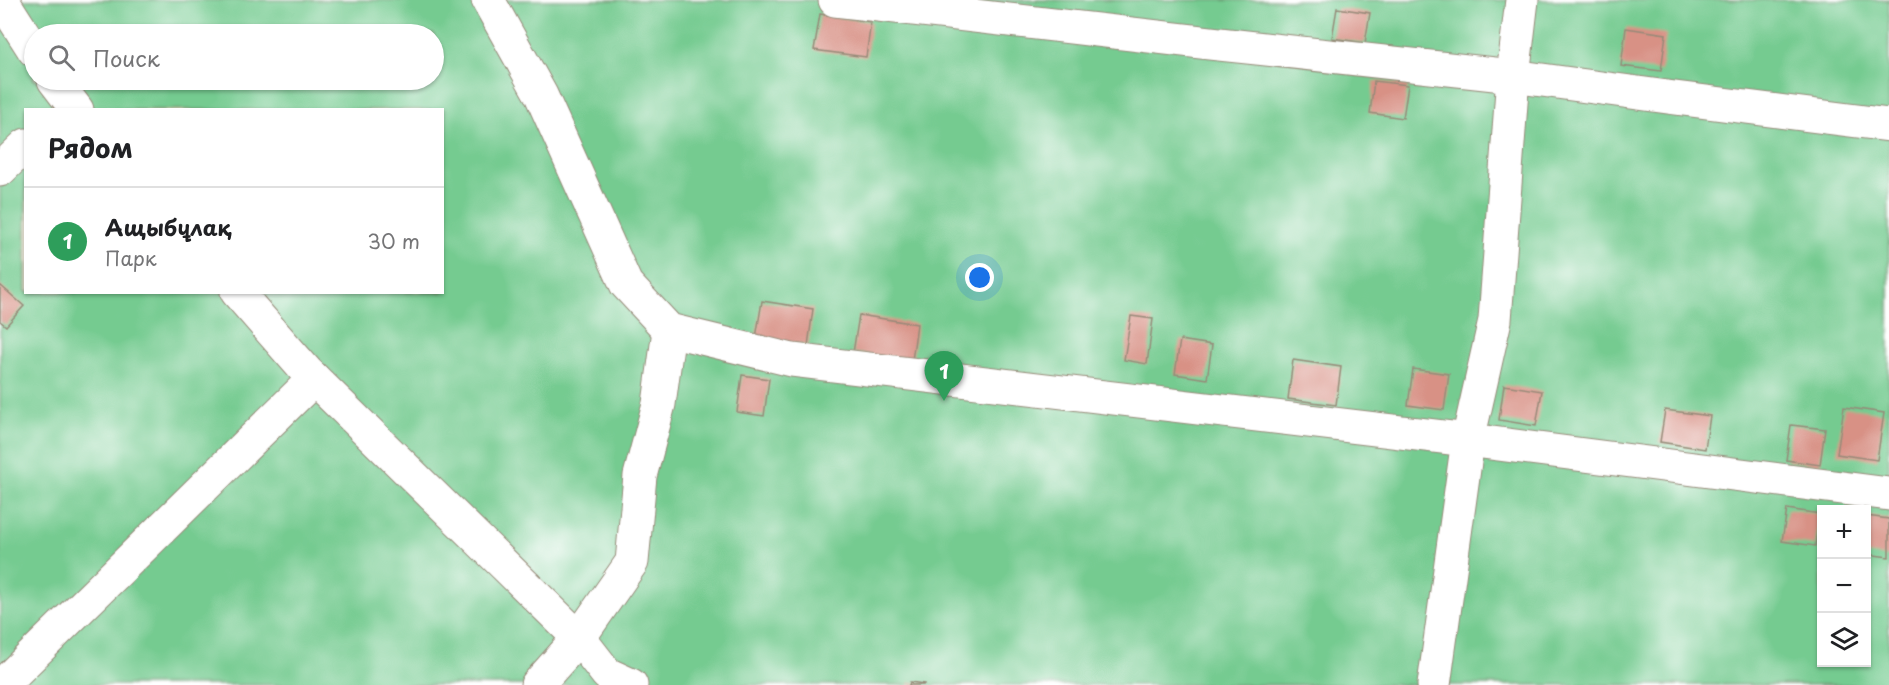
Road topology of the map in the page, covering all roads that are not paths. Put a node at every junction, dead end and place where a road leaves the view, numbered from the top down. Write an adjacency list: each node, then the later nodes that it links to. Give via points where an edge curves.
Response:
1 (2, 0): 5 (street)
2 (488, 0): 11 (street, via 541,95 626,284)
3 (835, 0): 6 (street)
4 (1522, 0): 6 (street)
5 (24, 34)
6 (1513, 76): 7 (street); 13 (street, via 1495,320)
7 (1889, 125)
8 (24, 147): 9 (street)
9 (0, 170)
10 (239, 294): 12 (street)
11 (669, 330): 13 (street, via 792,360); 15 (street, via 659,404 640,476 632,562)
12 (314, 379): 15 (street); 16 (street)
13 (1468, 440): 14 (street); 19 (street)
14 (1889, 494)
15 (579, 638): 17 (street); 18 (street, via 607,674)
16 (2, 685)
17 (537, 685)
18 (632, 685)
19 (1434, 685)

